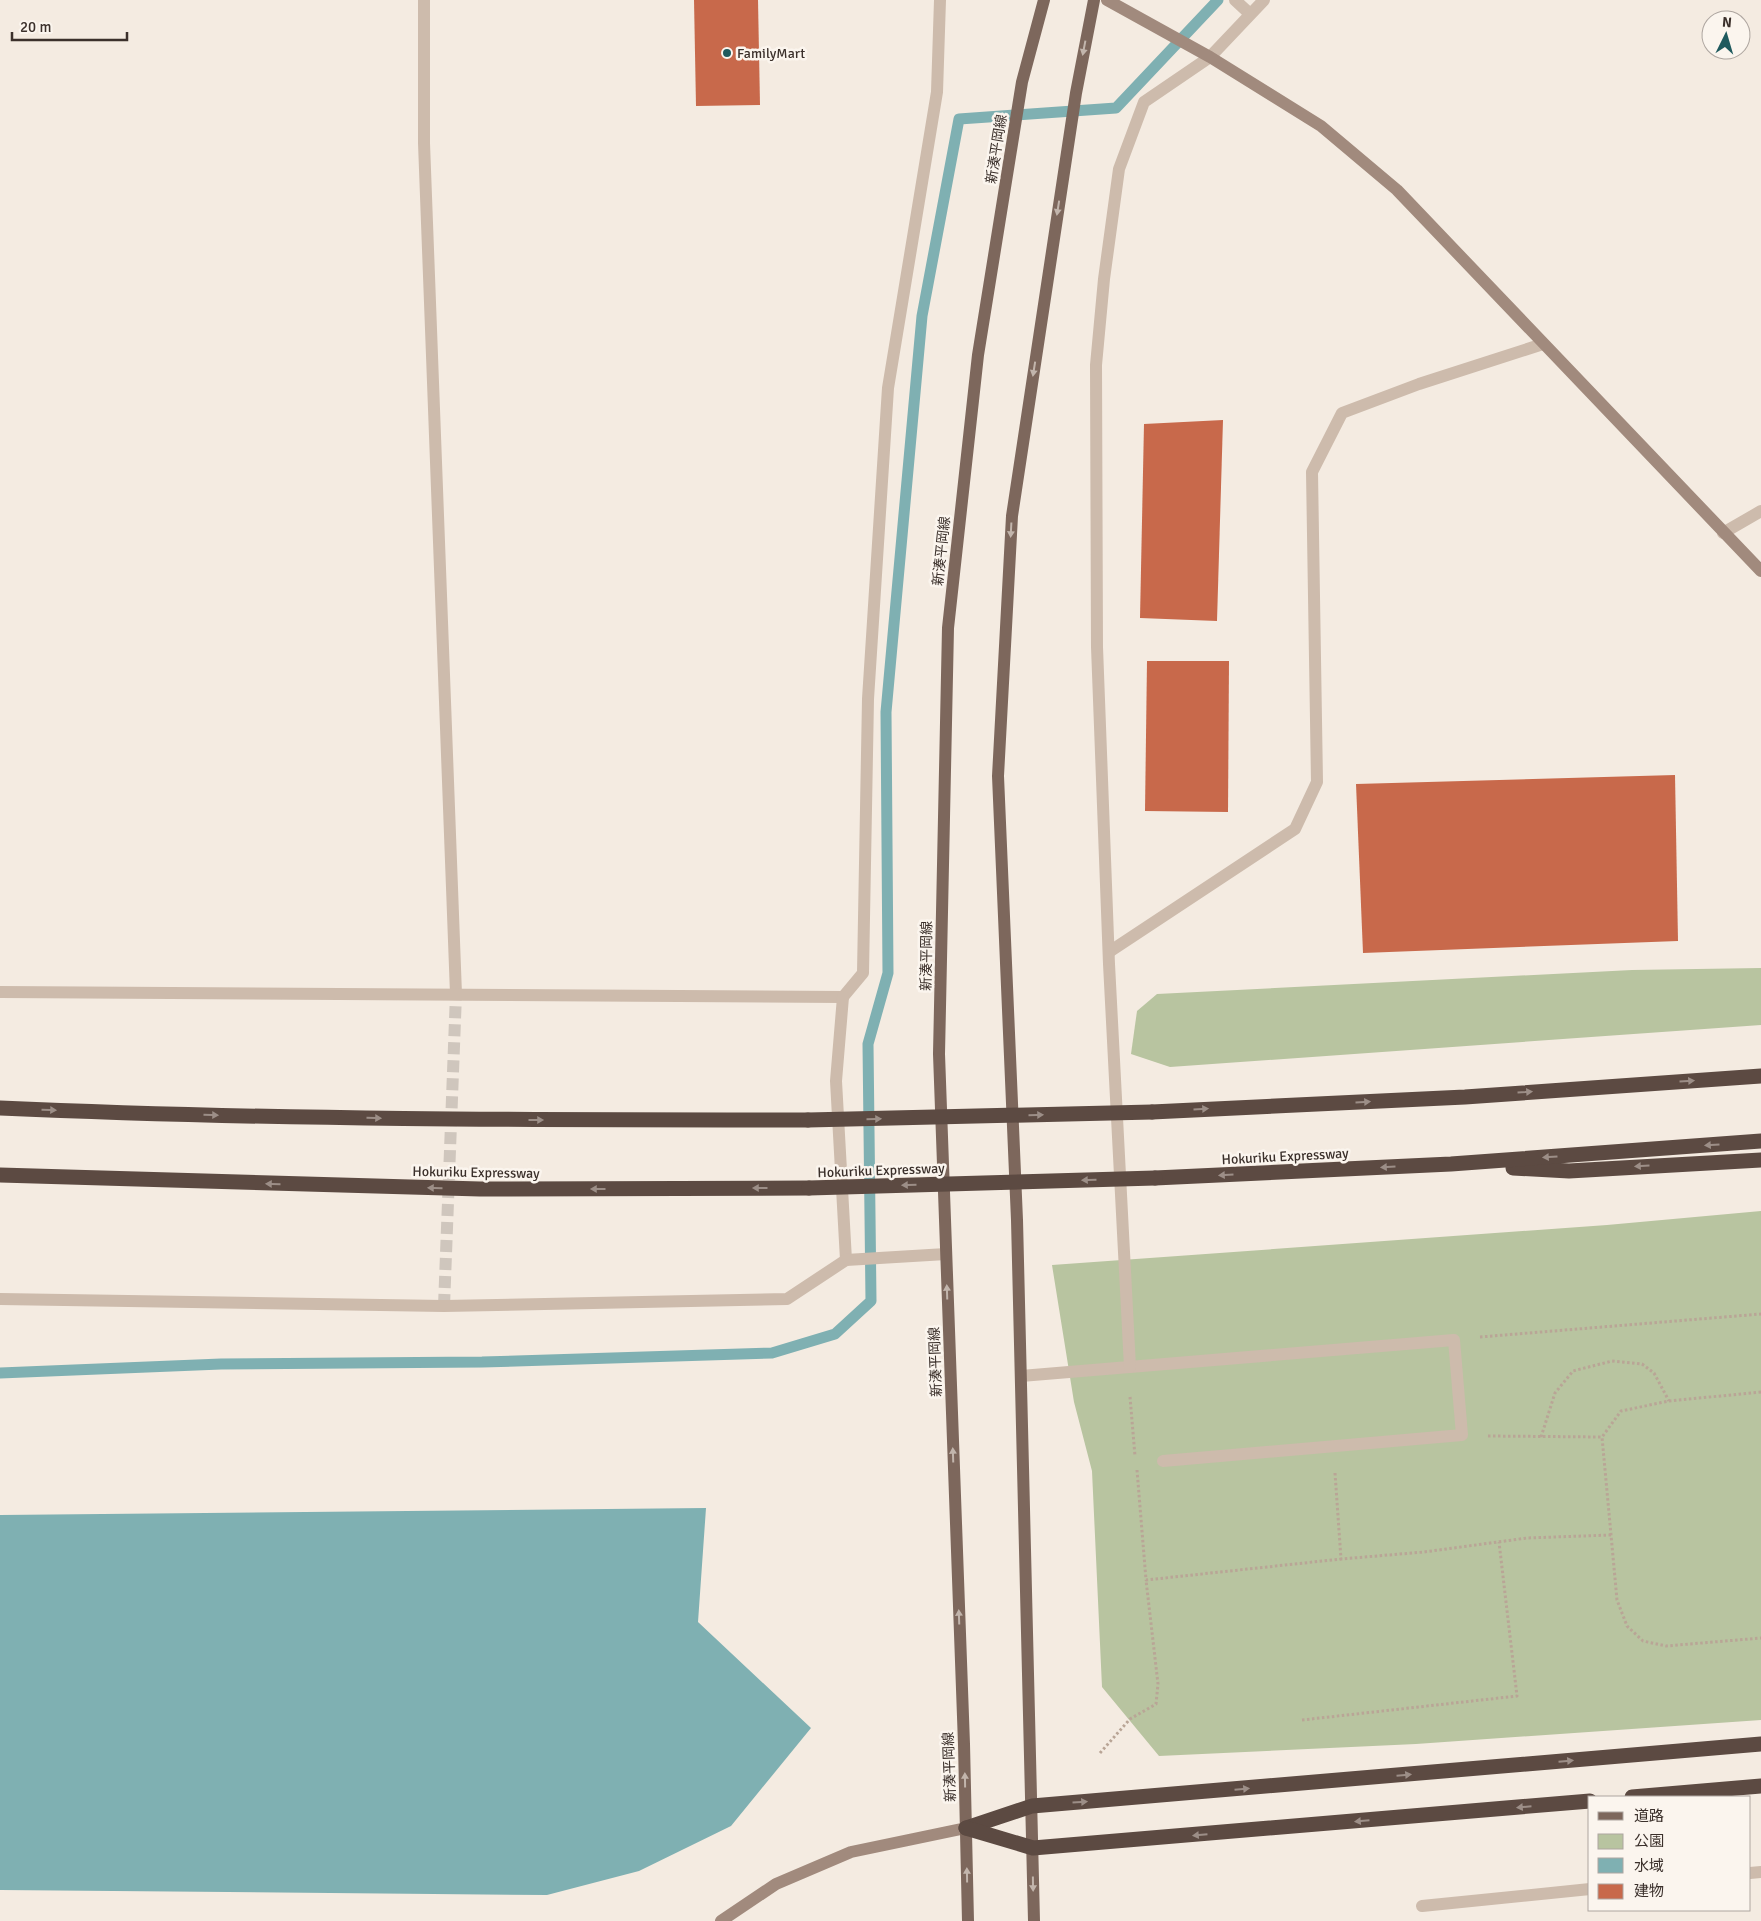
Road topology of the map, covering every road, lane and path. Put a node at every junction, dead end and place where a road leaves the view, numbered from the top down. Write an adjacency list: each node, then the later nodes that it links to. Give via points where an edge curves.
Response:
1 (424, 0): 15 (street, via 424,142)
2 (940, 0): 16 (street, via 937,92 888,388 868,699 864,973)
3 (1044, 0): 23 (main road, 新湊平岡線, via 1022,82 980,345 948,628 939,1054)
4 (1094, 0): 29 (main road, one-way to 29, via 1076,93 1012,516 1000,728 998,776)
5 (1107, 0): 8 (street)
6 (1264, 0): 7 (street)
7 (1242, 7): 8 (street)
8 (1210, 57): 9 (street, via 1321,126 1397,190); 13 (street, via 1144,102 1119,169 1104,279 1096,366 1097,647)
9 (1543, 344): 11 (street); 13 (street, via 1342,413 1312,472 1317,782 1295,829)
10 (1761, 511): 11 (street)
11 (1723, 533): 12 (street)
12 (1761, 572)
13 (1109, 952): 28 (street)
14 (0, 992): 15 (street)
15 (456, 994): 16 (street)
16 (843, 997): 24 (street, via 836,1081)
17 (1761, 1076): 18 (highway, one-way to 17, bridge, via 480,1120 808,1120 1152,1112 1465,1097)
18 (0, 1108)
19 (1761, 1141): 21 (highway, Hokuriku Expressway, one-way to 21)
20 (1761, 1160): 21 (highway, one-way to 21, via 1569,1171)
21 (1451, 1164): 22 (highway, Hokuriku Expressway, one-way to 22, bridge, via 1155,1178 809,1188 480,1189)
22 (0, 1175)
23 (946, 1254): 24 (street); 50 (main road, 新湊平岡線, one-way to 23)
24 (846, 1260): 25 (street, via 787,1299 444,1306)
25 (0, 1299)
26 (1761, 1314): 27 (path)
27 (1454, 1340): 28 (street); 33 (street)
28 (1130, 1367): 29 (street)
29 (1021, 1376): 49 (main road)
30 (1761, 1392): 32 (path)
31 (1130, 1397): 41 (path)
32 (1669, 1401): 34 (path, via 1654,1373 1642,1364 1612,1361 1573,1371 1555,1393); 35 (path, via 1621,1411)
33 (1462, 1436): 34 (path); 36 (street)
34 (1541, 1437): 35 (path)
35 (1602, 1437): 38 (path)
36 (1333, 1446): 37 (street); 40 (path)
37 (1163, 1461)
38 (1611, 1535): 39 (path); 42 (path, via 1617,1600 1627,1626 1643,1640 1666,1646)
39 (1500, 1542): 40 (path); 43 (path, via 1516,1696)
40 (1341, 1559): 41 (path)
41 (1146, 1580): 45 (path, via 1158,1684 1156,1704 1130,1719)
42 (1761, 1638)
43 (1302, 1720)
44 (1761, 1744): 49 (highway, one-way to 44)
45 (1100, 1752)
46 (1761, 1786): 47 (highway)
47 (1644, 1796)
48 (1588, 1801): 51 (highway, one-way to 51)
49 (1032, 1806): 50 (highway); 51 (main road)
50 (966, 1828): 51 (highway); 54 (street, via 851,1852 776,1884); 55 (main road, 新湊平岡線, one-way to 50)
51 (1033, 1848): 56 (main road, one-way to 56)
52 (1588, 1889): 53 (street)
53 (1422, 1906)
54 (721, 1921)
55 (968, 1921)
56 (1034, 1921)

